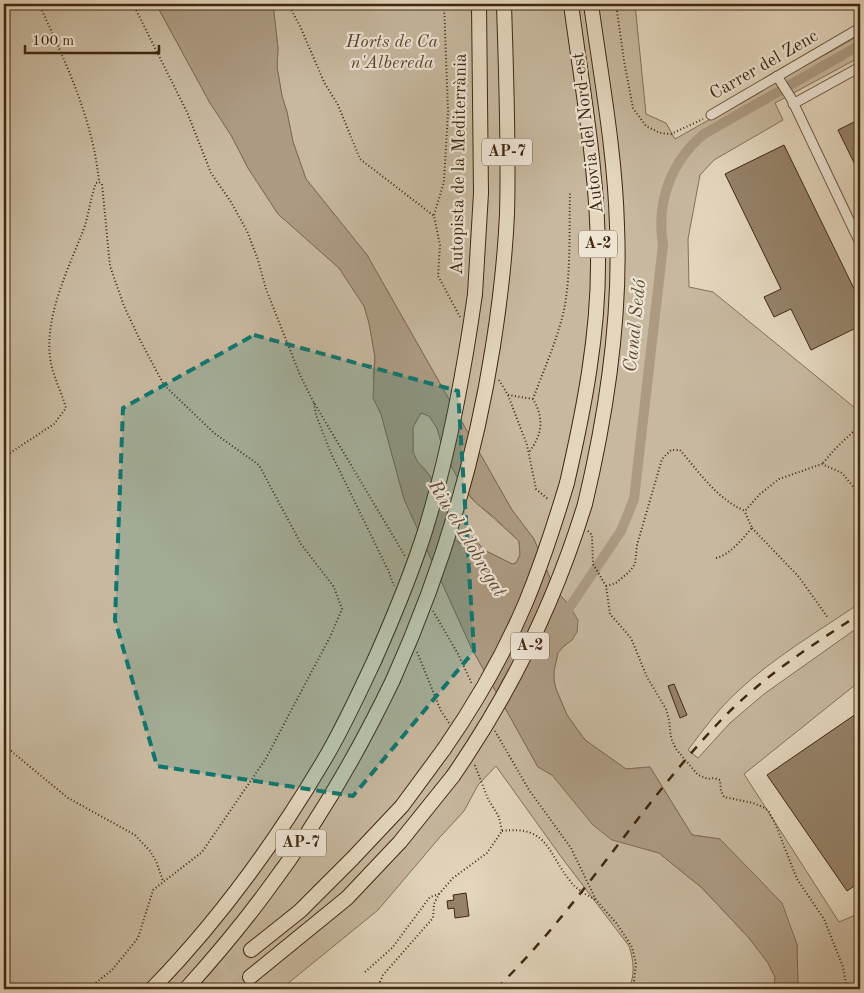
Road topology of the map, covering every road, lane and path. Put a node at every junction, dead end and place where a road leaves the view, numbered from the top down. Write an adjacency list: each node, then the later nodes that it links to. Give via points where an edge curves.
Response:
1 (39, 4): 16 (path, via 67,64 89,127)
2 (133, 4): 29 (path, via 187,112 211,173 247,231 300,375)
3 (288, 4): 15 (path, via 338,105)
4 (444, 4): 18 (path, via 448,111 444,182)
5 (479, 4): 43 (highway, Autopista de la Mediterrània / AP-7, bridge, via 481,193 475,294 455,413 436,493 408,582 375,660 327,754 274,839 206,929)
6 (504, 4): 44 (highway, AP-7, bridge, via 507,175 500,301 487,383 459,504 434,582 393,680 350,765 266,892)
7 (571, 4): 39 (highway, Autovia del Nord-est / A-2, bridge, via 594,163 597,306 577,438 567,483 543,558 490,676 444,749 402,806 300,911)
8 (590, 4): 41 (highway, Autovia del Nord-est / A-2, bridge, via 615,185 617,306 610,383 585,504 571,548 531,644 498,706 453,776 400,842 347,898)
9 (616, 4): 14 (path, via 633,108 646,126 671,134)
10 (860, 28): 12 (street, Carrer del Zenc)
11 (860, 67): 13 (street)
12 (779, 79): 13 (street); 14 (street, Carrer del Zenc)
13 (792, 101): 19 (street)
14 (711, 115)
15 (360, 160)
16 (99, 182): 24 (path, via 91,195 89,212 60,293 49,336 54,378 66,408 54,424); 36 (path, via 102,184 110,266 124,306 164,385 214,433 259,465 301,544 334,587 342,608 265,760 202,852)
17 (570, 193): 21 (path, via 564,305)
18 (434, 216)
19 (860, 243)
20 (508, 395): 21 (path)
21 (533, 399): 23 (path, via 539,410 541,429)
22 (860, 423): 25 (path)
23 (529, 452)
24 (4, 457)
25 (822, 464): 26 (path, via 842,473); 27 (path, via 779,479)
26 (860, 494)
27 (745, 511): 28 (path); 47 (path, via 718,493 680,450 671,450 662,460 637,546 635,564 616,583 606,586 610,614 631,638 646,677 666,708 676,749 698,774 720,780 724,797 753,803 769,812 800,884 824,919)
28 (752, 528): 30 (path, via 722,557); 32 (path, via 799,577)
29 (403, 552)
30 (716, 558)
31 (435, 615): 33 (path)
32 (828, 618)
33 (471, 680)
34 (496, 734): 38 (path, via 529,790 571,848)
35 (4, 750): 36 (path, via 11,751 68,798 135,835 150,850)
36 (163, 882): 42 (path, via 153,890 138,938 112,970)
37 (439, 894): 38 (path, via 453,878 487,853 502,830 516,829 532,833 546,843 571,882); 40 (path, via 430,898 392,948); 45 (path, via 433,918 383,974)
38 (596, 900): 46 (path, via 632,948 636,964)
39 (251, 950)
40 (365, 972)
41 (250, 977)
42 (88, 989)
43 (152, 989)
44 (186, 989)
45 (381, 989)
46 (633, 989)
47 (847, 989)

